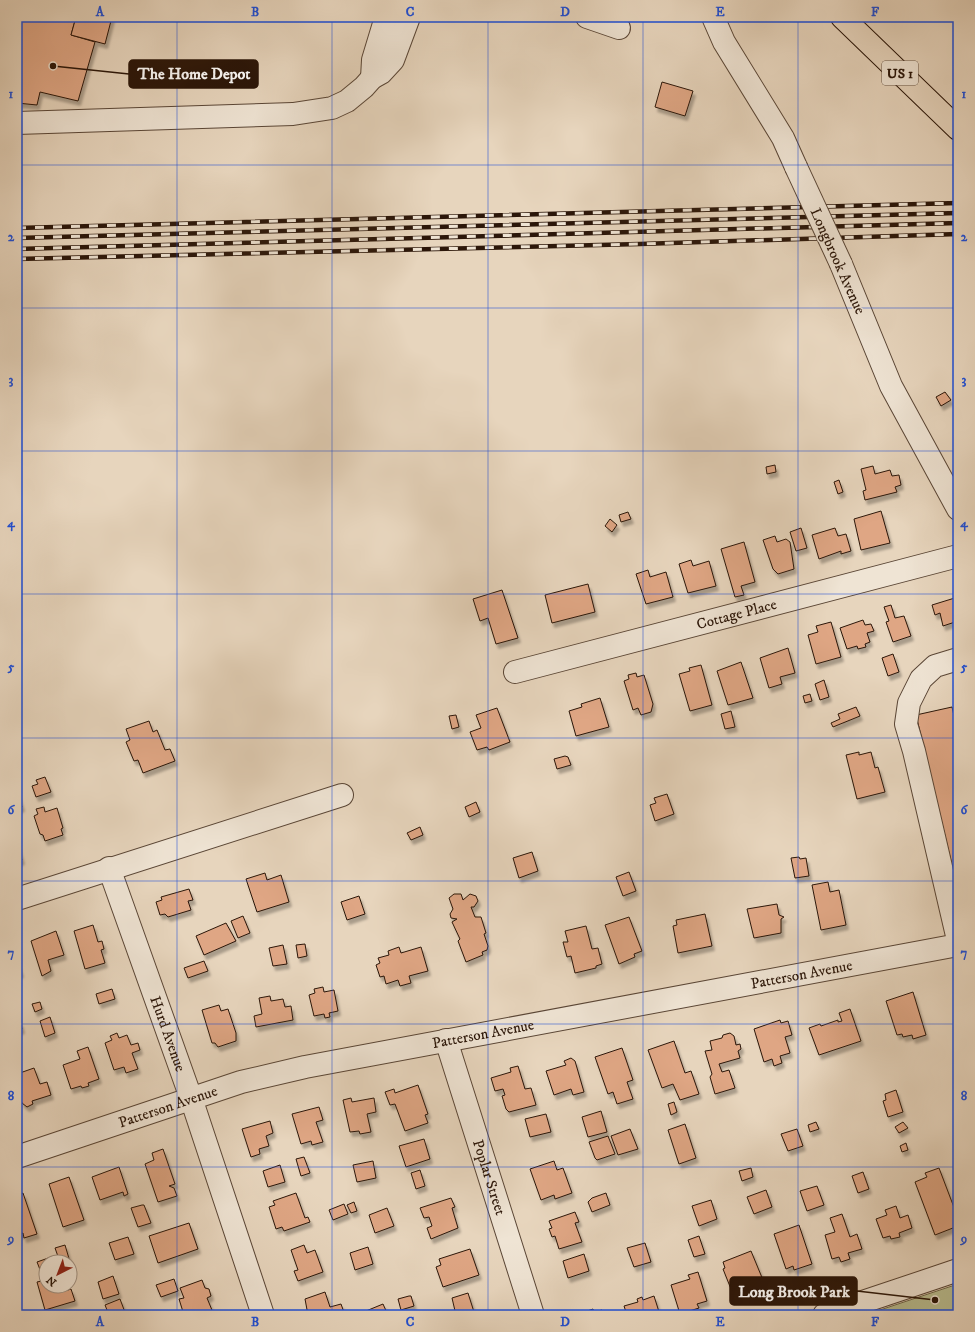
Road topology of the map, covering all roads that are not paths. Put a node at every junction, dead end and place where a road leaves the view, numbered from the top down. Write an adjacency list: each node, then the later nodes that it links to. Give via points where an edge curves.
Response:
1 (386, 17): 7 (street, via 373,60)
2 (409, 17): 7 (street, via 393,60 381,73)
3 (587, 17): 6 (street)
4 (713, 17): 10 (street, Longbrook Avenue, bridge, via 724,42 783,138 841,264 891,386)
5 (842, 17): 9 (main road, US 1)
6 (619, 28)
7 (372, 78): 8 (street, via 347,101 332,108 300,113)
8 (17, 123)
9 (958, 129)
10 (958, 509)
11 (958, 556): 13 (street, Cottage Place)
12 (958, 659): 17 (street, via 935,666 921,679 909,703 906,724)
13 (515, 672)
14 (342, 795): 15 (street)
15 (109, 868): 16 (street); 20 (street, Hurd Avenue)
16 (17, 899)
17 (958, 940)
18 (958, 944): 19 (street, Patterson Avenue)
19 (446, 1040): 20 (street, Patterson Avenue, via 298,1068); 24 (street, Poplar Street)
20 (191, 1098): 21 (street, Patterson Avenue); 23 (street, Hurd Avenue)
21 (17, 1157)
22 (958, 1270): 25 (street)
23 (263, 1315)
24 (533, 1315)
25 (824, 1315)

